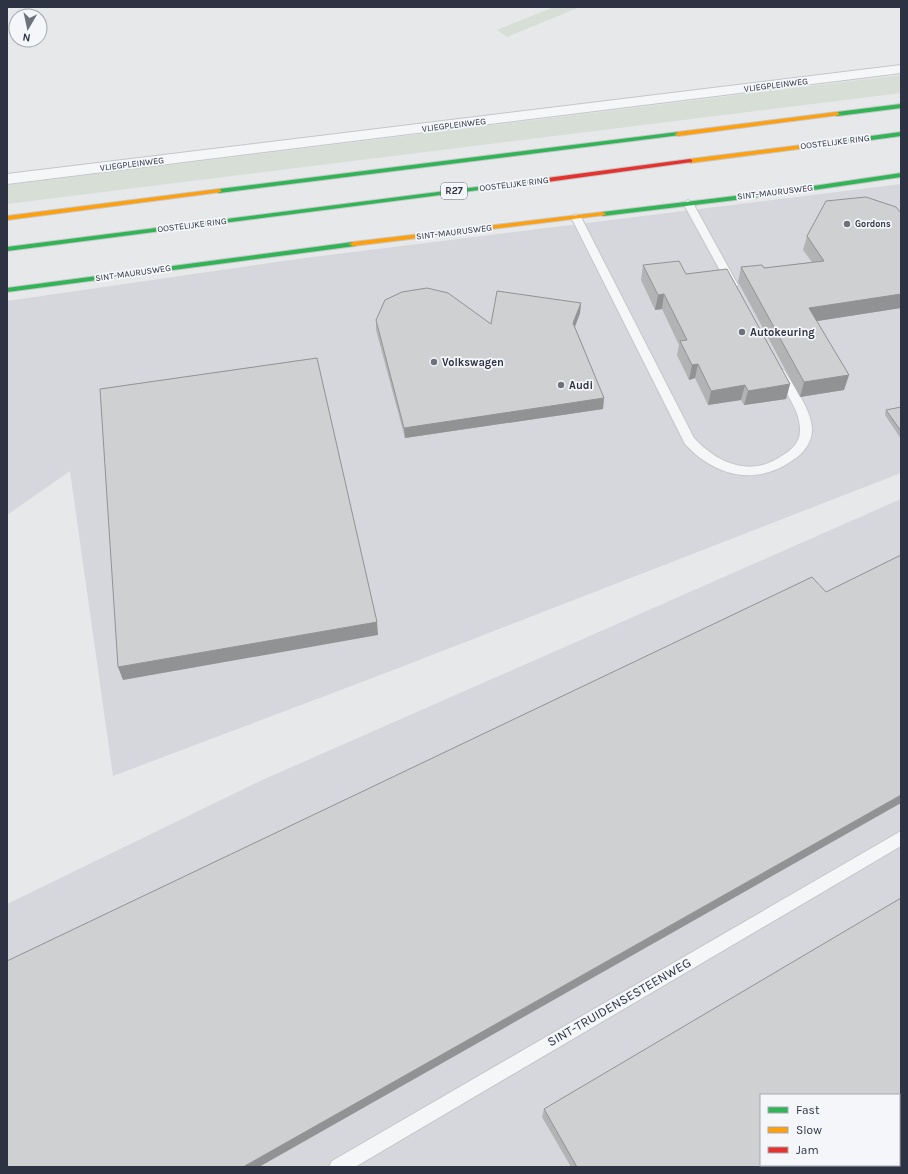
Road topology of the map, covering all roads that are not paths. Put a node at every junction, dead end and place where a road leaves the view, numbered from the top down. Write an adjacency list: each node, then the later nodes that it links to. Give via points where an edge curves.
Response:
1 (901, 70): 5 (street, VLIEGPLEINWEG)
2 (901, 106): 8 (main road)
3 (901, 134): 9 (main road, OOSTELIJKE RING / R27)
4 (901, 175): 6 (main road, SINT-MAURUSWEG)
5 (7, 179)
6 (688, 203): 7 (main road, SINT-MAURUSWEG); 11 (lane)
7 (576, 217): 10 (main road, SINT-MAURUSWEG, via 310,249); 12 (lane, via 689,441 710,461 733,471 756,472 770,469 788,459 803,444 806,422)
8 (7, 218)
9 (7, 249)
10 (7, 290)
11 (739, 296)
12 (775, 364)
13 (901, 838): 14 (lane, SINT-TRUIDENSESTEENWEG)
14 (338, 1167)

